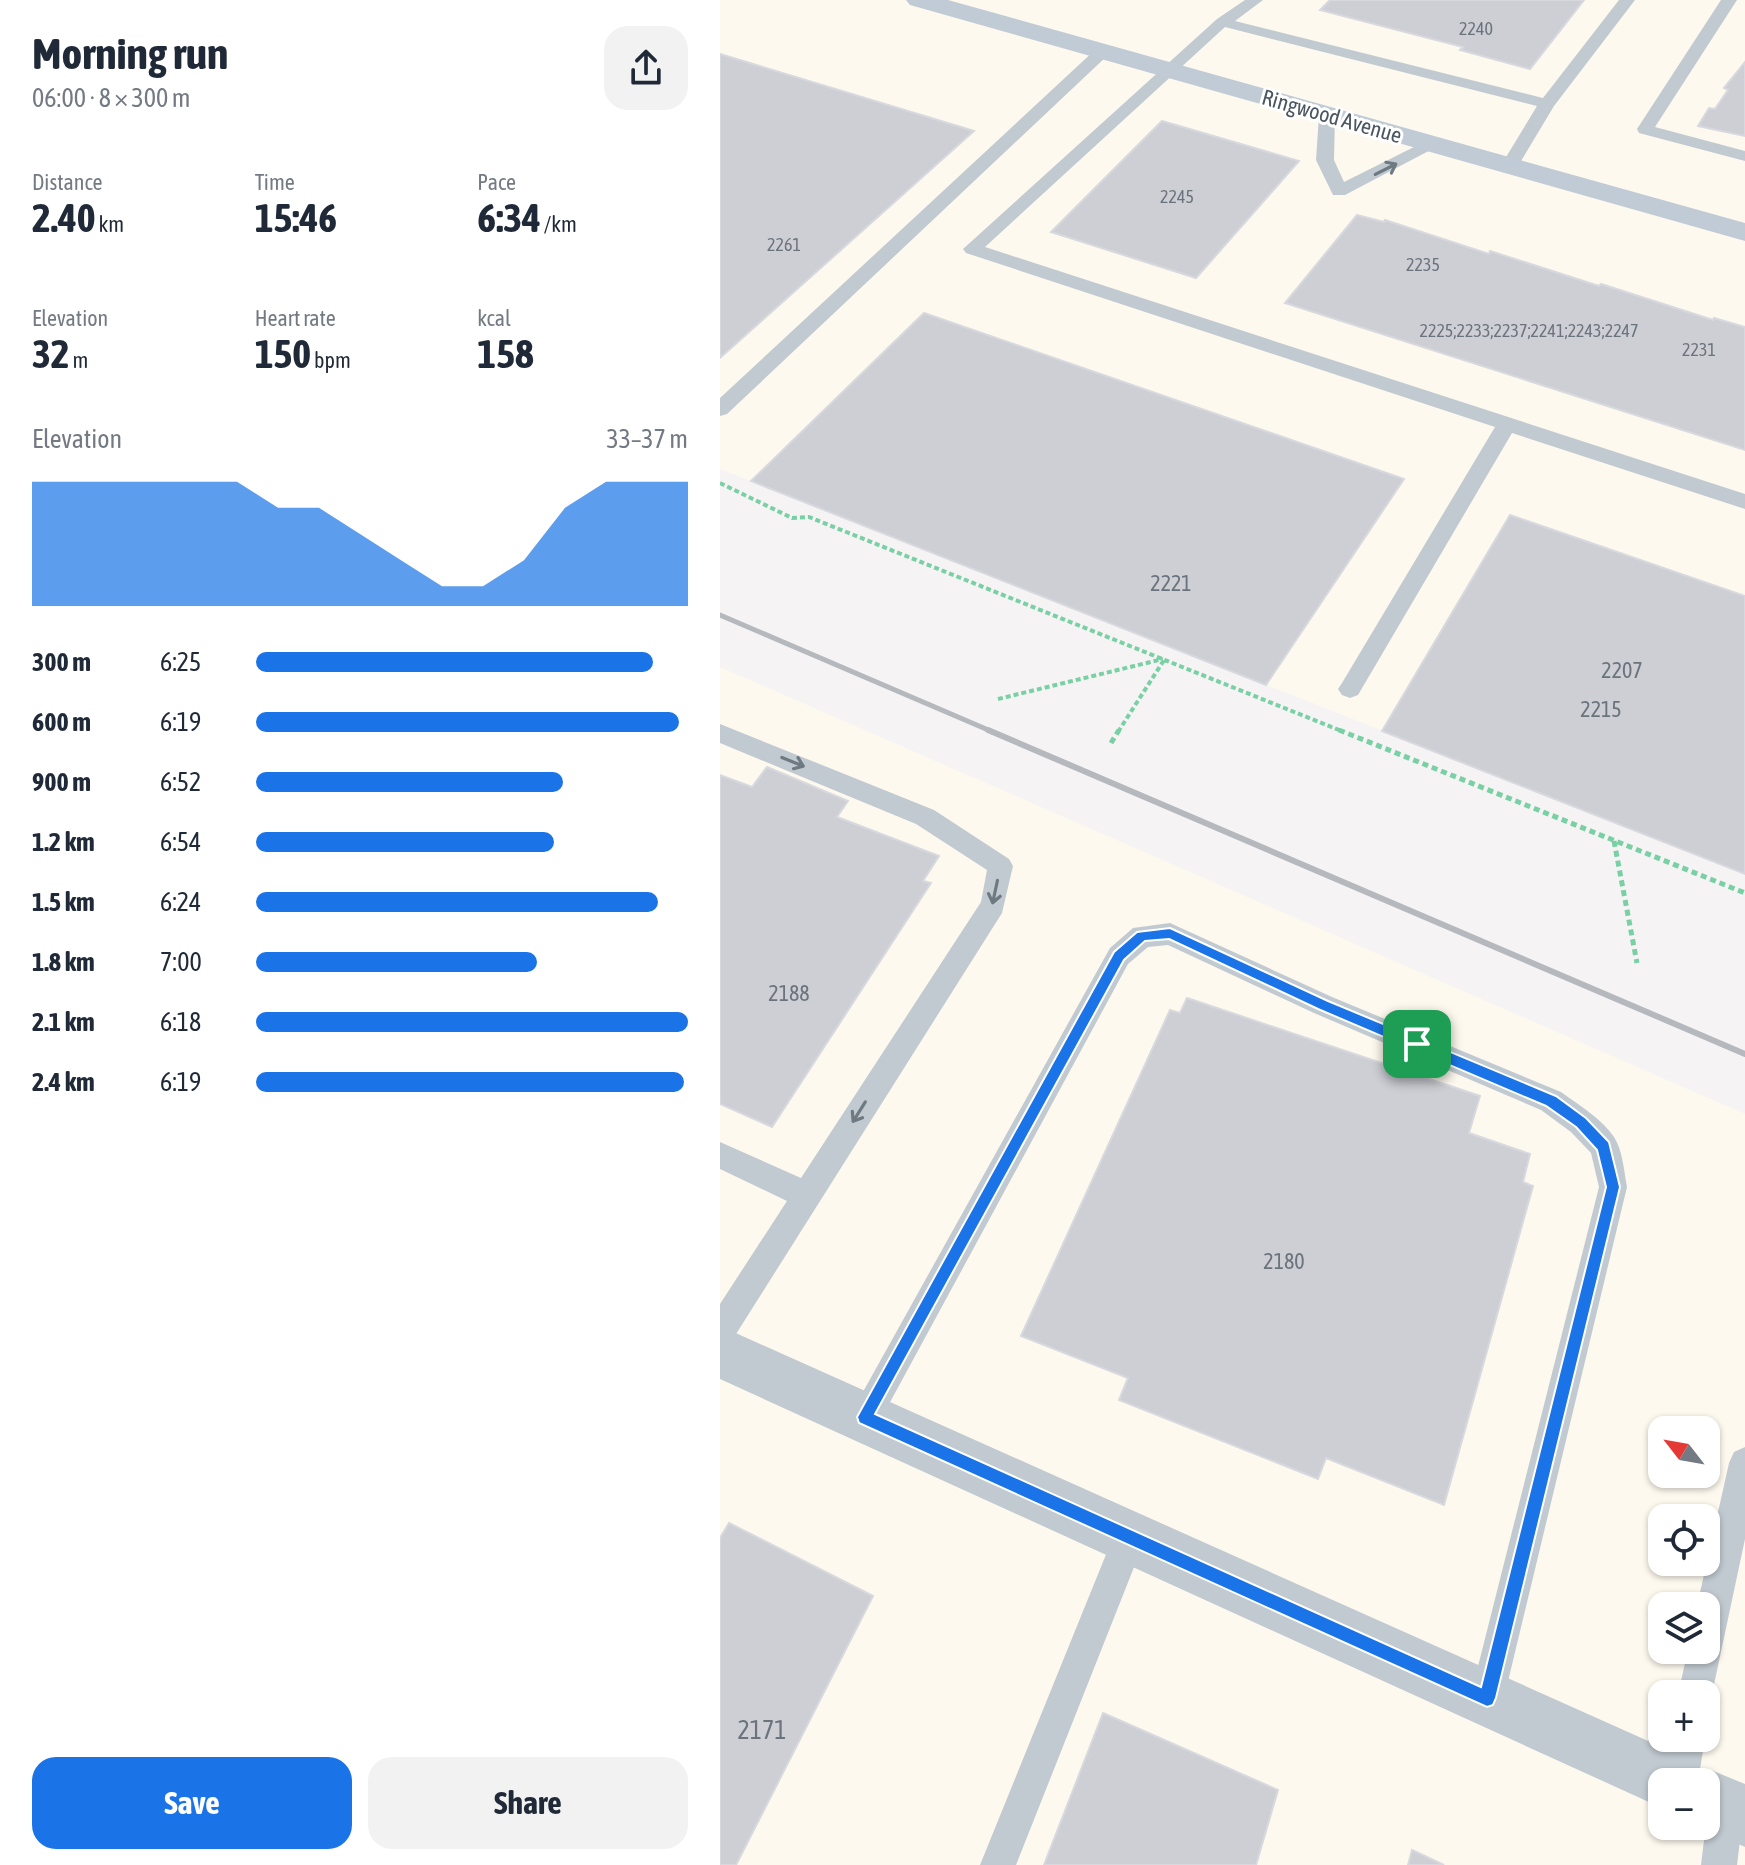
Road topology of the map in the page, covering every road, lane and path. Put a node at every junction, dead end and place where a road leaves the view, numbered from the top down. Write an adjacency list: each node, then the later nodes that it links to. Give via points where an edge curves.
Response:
1 (919, 0): 6 (street, Ringwood Avenue)
2 (1255, 0): 5 (lane)
3 (1627, 0): 8 (lane)
4 (1729, 0): 11 (lane, via 1645,129)
5 (1222, 22): 7 (lane); 8 (lane)
6 (1102, 52): 7 (street, Ringwood Avenue); 14 (lane)
7 (1168, 70): 9 (street, Ringwood Avenue); 15 (lane, via 972,249)
8 (1547, 104): 12 (lane)
9 (1327, 115): 10 (street, Ringwood Avenue); 10 (lane, one-way to 10, via 1325,160 1339,191)
10 (1432, 145): 12 (street, Ringwood Avenue)
11 (1745, 156)
12 (1509, 167): 13 (street, Ringwood Avenue)
13 (1745, 232)
14 (720, 409)
15 (1507, 424): 17 (lane); 19 (lane)
16 (720, 483): 18 (path, via 792,518 809,517)
17 (1745, 502)
18 (1164, 659): 20 (path); 22 (path); 23 (path)
19 (1350, 689)
20 (998, 699)
21 (720, 733): 27 (lane, one-way to 27, via 925,817 1000,866 993,905)
22 (1111, 743)
23 (1614, 840): 24 (path); 25 (path)
24 (1745, 893)
25 (1637, 963)
26 (720, 1155): 27 (lane)
27 (806, 1195): 28 (lane)
28 (720, 1331)
29 (720, 1352): 30 (street)
30 (865, 1417): 32 (street); 34 (lane, via 1119,956 1142,936 1170,934 1323,1005 1510,1082 1551,1101 1604,1146 1613,1187)
31 (1745, 1463): 33 (lane)
32 (1130, 1537): 34 (street); 37 (lane)
33 (1717, 1592)
34 (1487, 1698): 35 (street)
35 (1648, 1771)
36 (1717, 1840): 38 (lane)
37 (998, 1865)
38 (1719, 1865)

